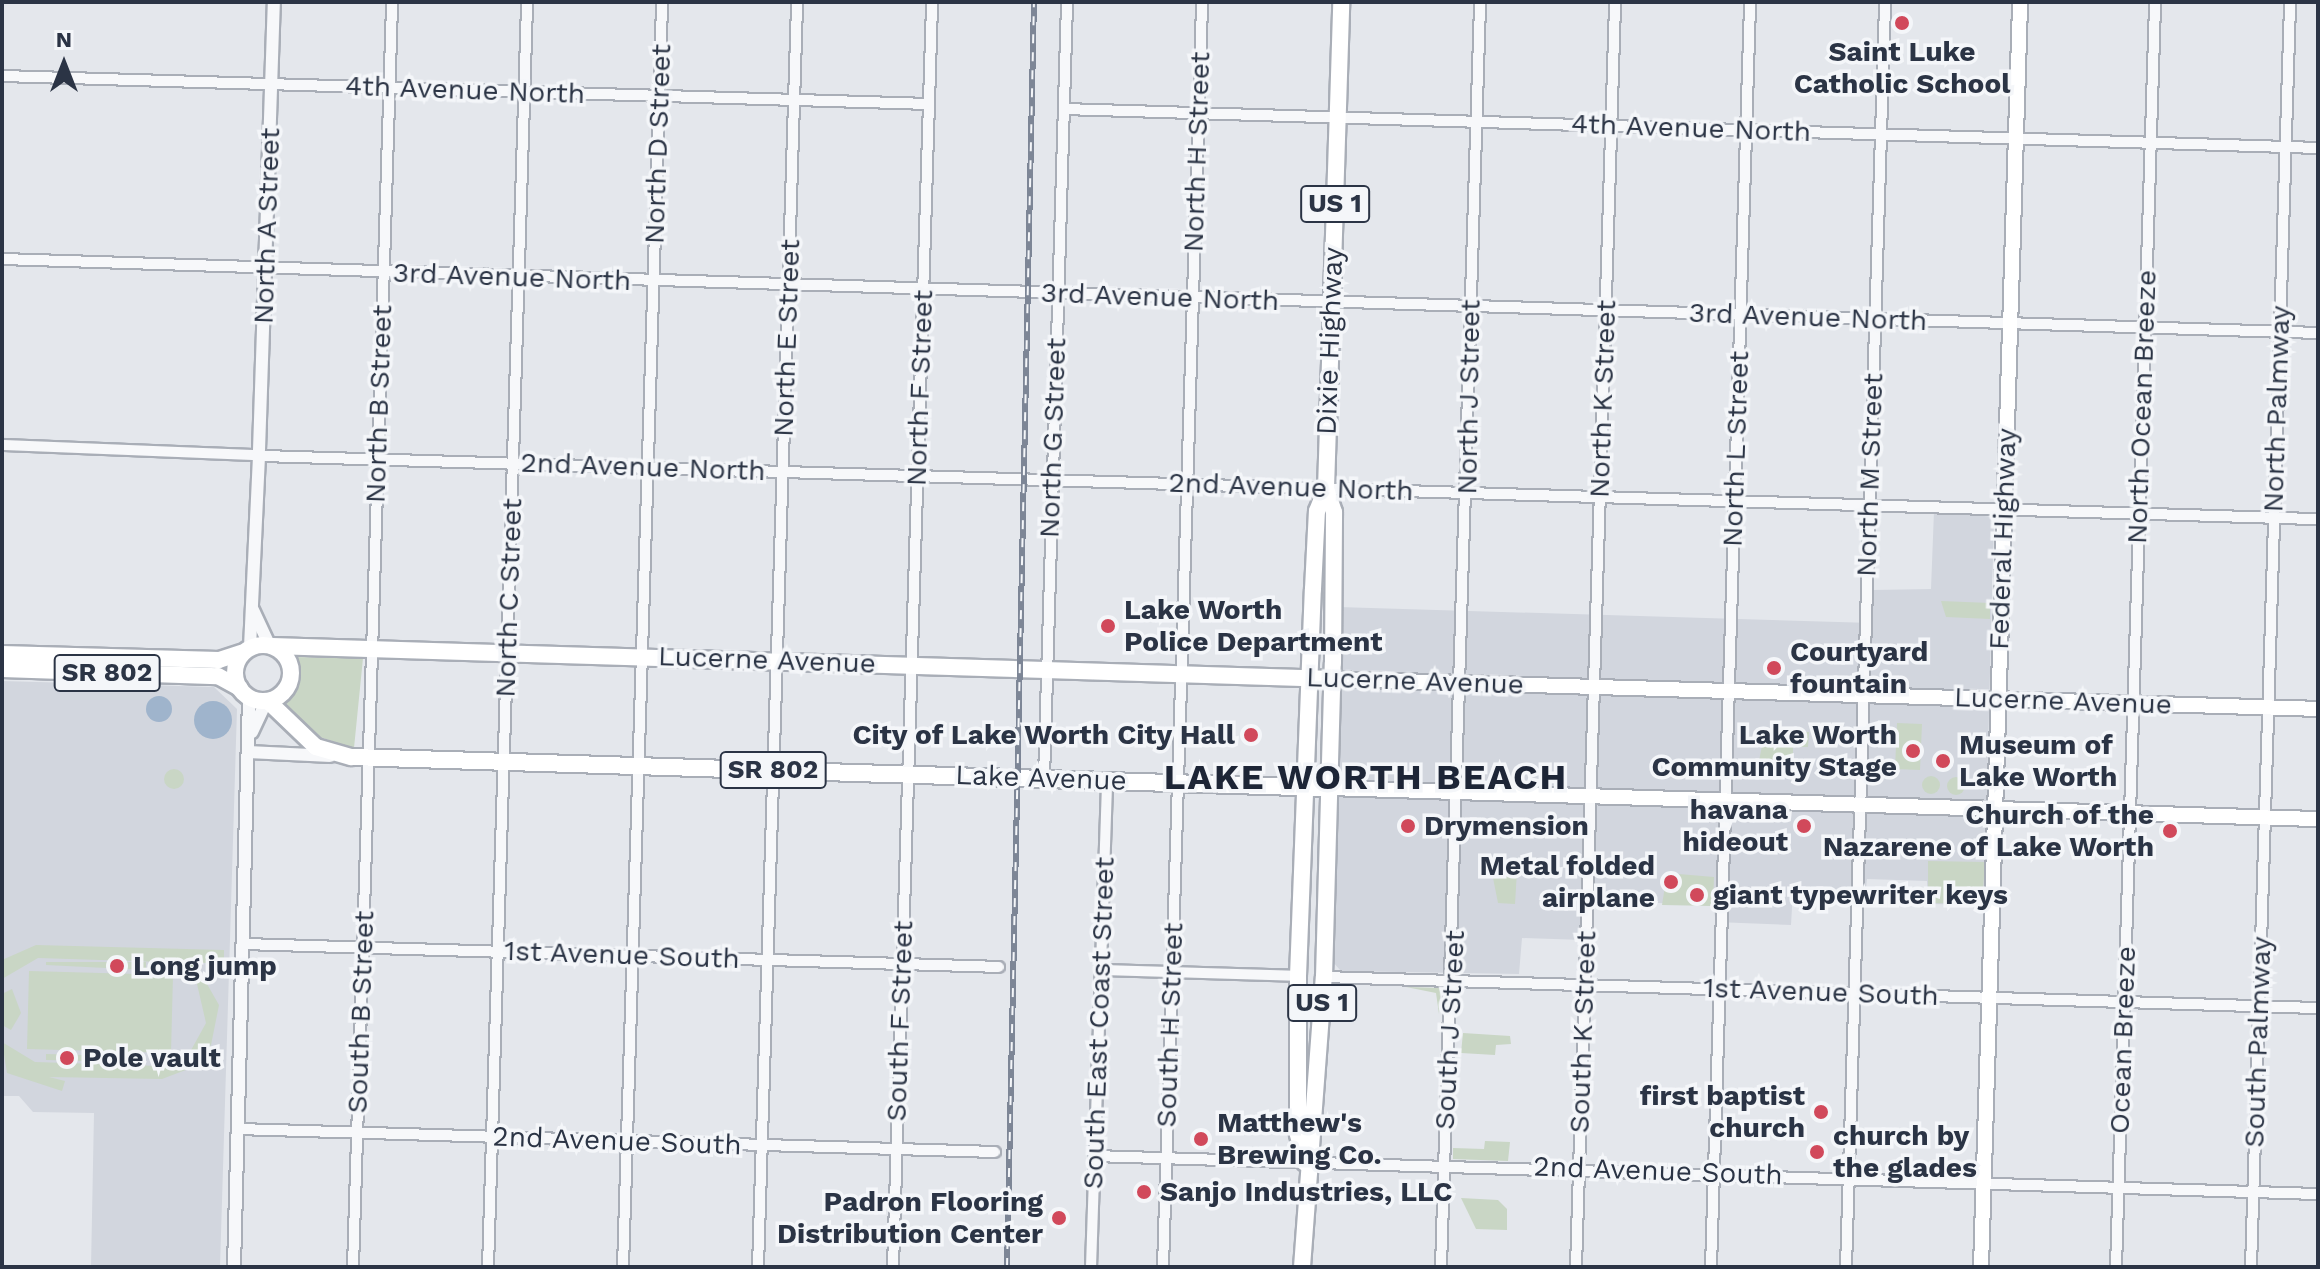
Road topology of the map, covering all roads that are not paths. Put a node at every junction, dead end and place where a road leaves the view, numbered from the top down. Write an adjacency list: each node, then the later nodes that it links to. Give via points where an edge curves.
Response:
1 (274, 2): 18 (street, North A Street)
2 (392, 2): 19 (street, North B Street)
3 (527, 2): 20 (street, North C Street)
4 (662, 2): 21 (street, North D Street)
5 (797, 2): 22 (street, North E Street)
6 (932, 2): 23 (street, North F Street)
7 (1067, 2): 24 (street, North G Street)
8 (1202, 2): 25 (street, North H Street)
9 (1341, 2): 26 (main road, Dixie Highway / US 1)
10 (1480, 2): 27 (street, North J Street)
11 (1615, 2): 28 (street, North K Street)
12 (1750, 2): 29 (street, North L Street)
13 (1885, 2): 30 (street, North M Street)
14 (2020, 2): 31 (main road, Federal Highway)
15 (2155, 2): 32 (street, North Ocean Breeze)
16 (2290, 2): 33 (street, North Palmway)
17 (2, 76): 18 (street, 4th Avenue North)
18 (271, 84): 19 (street, 4th Avenue North); 36 (street, North A Street)
19 (389, 88): 20 (street, 4th Avenue North); 37 (street, North B Street)
20 (524, 92): 21 (street, 4th Avenue North); 38 (street, North C Street)
21 (659, 96): 22 (street, 4th Avenue North); 39 (street, North D Street)
22 (794, 100): 23 (street, 4th Avenue North); 40 (street, North E Street)
23 (929, 104): 41 (street, North F Street)
24 (1064, 109): 25 (street, 4th Avenue North); 42 (street, North G Street)
25 (1199, 113): 26 (street, 4th Avenue North); 43 (street, North H Street)
26 (1338, 117): 27 (street, 4th Avenue North); 44 (main road, Dixie Highway / US 1)
27 (1477, 122): 28 (street, 4th Avenue North); 45 (street, North J Street)
28 (1611, 126): 29 (street, 4th Avenue North); 46 (street, North K Street)
29 (1746, 130): 30 (street, 4th Avenue North); 47 (street, North L Street)
30 (1881, 134): 31 (street, 4th Avenue North); 48 (street, North M Street)
31 (2016, 138): 32 (street, 4th Avenue North); 49 (main road, Federal Highway)
32 (2151, 142): 33 (street, 4th Avenue North); 50 (street, North Ocean Breeze)
33 (2285, 147): 34 (street, 4th Avenue North); 51 (street, North Palmway)
34 (2318, 148)
35 (2, 259): 36 (street, 3rd Avenue North)
36 (265, 269): 37 (street, 3rd Avenue North); 54 (street, North A Street)
37 (383, 273): 38 (street, 3rd Avenue North); 55 (street, North B Street)
38 (519, 277): 39 (street, 3rd Avenue North); 56 (street, North C Street)
39 (653, 281): 40 (street, 3rd Avenue North); 57 (street, North D Street)
40 (788, 286): 41 (street, 3rd Avenue North); 58 (street, North E Street)
41 (923, 289): 42 (street, 3rd Avenue North); 59 (street, North F Street)
42 (1058, 292): 43 (street, 3rd Avenue North); 60 (street, North G Street)
43 (1193, 297): 44 (street, 3rd Avenue North); 61 (street, North H Street)
44 (1331, 303): 45 (street, 3rd Avenue North); 62 (main road, Dixie Highway / US 1)
45 (1471, 307): 46 (street, 3rd Avenue North); 63 (street, North J Street)
46 (1606, 311): 47 (street, 3rd Avenue North); 64 (street, North K Street)
47 (1740, 315): 48 (street, 3rd Avenue North); 65 (street, North L Street)
48 (1875, 319): 49 (street, 3rd Avenue North); 66 (street, North M Street)
49 (2011, 324): 50 (street, 3rd Avenue North); 67 (main road, Federal Highway)
50 (2145, 328): 51 (street, 3rd Avenue North); 68 (street, North Ocean Breeze)
51 (2280, 332): 52 (street, 3rd Avenue North); 69 (street, North Palmway)
52 (2318, 333)
53 (2, 445): 54 (street, 2nd Avenue North)
54 (259, 455): 55 (street, 2nd Avenue North); 71 (street, North A Street)
55 (377, 458): 56 (street, 2nd Avenue North); 73 (street, North B Street)
56 (513, 463): 57 (street, 2nd Avenue North); 75 (street, North C Street)
57 (648, 467): 58 (street, 2nd Avenue North); 78 (street, North D Street)
58 (783, 471): 59 (street, 2nd Avenue North); 79 (street, North E Street)
59 (917, 475): 60 (street, 2nd Avenue North); 80 (street, North F Street)
60 (1053, 479): 61 (street, 2nd Avenue North); 82 (street, North G Street)
61 (1187, 484): 62 (street, 2nd Avenue North); 83 (street, North H Street)
62 (1326, 489): 63 (street, 2nd Avenue North); 84 (main road, Dixie Highway / US 1, via 1317,511); 85 (main road, Dixie Highway / US 1, via 1334,512)
63 (1467, 493): 64 (street, 2nd Avenue North); 86 (street, North J Street)
64 (1600, 497): 65 (street, 2nd Avenue North); 87 (street, North K Street)
65 (1735, 501): 66 (street, 2nd Avenue North); 88 (street, North L Street)
66 (1869, 505): 67 (street, 2nd Avenue North); 90 (street, North M Street)
67 (2004, 509): 68 (street, 2nd Avenue North); 91 (main road, Federal Highway)
68 (2139, 513): 69 (street, 2nd Avenue North); 93 (street, North Ocean Breeze)
69 (2274, 518): 70 (street, 2nd Avenue North); 94 (street, North Palmway)
70 (2318, 519)
71 (253, 610): 72 (street, North A Street); 74 (street, North A Street)
72 (271, 645): 73 (main road, Lucerne Avenue / SR 802); 74 (main road, SR 802); 92 (main road, via 287,658 291,677)
73 (371, 648): 75 (main road, Lucerne Avenue / SR 802); 98 (street, North B Street)
74 (246, 650): 77 (main road, SR 802, via 219,660); 89 (main road, via 235,669)
75 (507, 652): 78 (main road, Lucerne Avenue / SR 802); 99 (street, North C Street)
76 (2, 654): 77 (main road, SR 802)
77 (38, 655): 81 (main road)
78 (642, 657): 79 (main road, Lucerne Avenue / SR 802); 100 (street, North D Street)
79 (777, 661): 80 (main road, Lucerne Avenue / SR 802); 101 (street, North E Street)
80 (911, 665): 82 (main road, Lucerne Avenue / SR 802); 102 (street, North F Street)
81 (2, 669): 89 (main road, SR 802, via 218,676)
82 (1046, 669): 83 (main road, Lucerne Avenue / SR 802); 103 (street, North G Street)
83 (1181, 673): 84 (main road, Lucerne Avenue / SR 802); 105 (street, North H Street)
84 (1308, 678): 85 (main road, Lucerne Avenue / SR 802); 106 (main road, Dixie Highway / US 1)
85 (1333, 679): 86 (main road, Lucerne Avenue / SR 802); 107 (main road, Dixie Highway / US 1)
86 (1463, 681): 87 (main road, Lucerne Avenue / SR 802); 108 (street, North J Street)
87 (1594, 686): 88 (main road, Lucerne Avenue / SR 802); 109 (street, North K Street)
88 (1729, 690): 90 (main road, Lucerne Avenue / SR 802); 110 (street, North L Street)
89 (244, 692): 92 (main road, SR 802); 96 (street)
90 (1864, 695): 91 (main road, Lucerne Avenue / SR 802); 111 (street, North M Street)
91 (1998, 700): 93 (main road, Lucerne Avenue / SR 802); 112 (main road, Federal Highway)
92 (267, 702): 96 (street); 97 (main road, Lake Avenue / SR 802, via 305,740)
93 (2133, 703): 94 (main road, Lucerne Avenue / SR 802); 113 (street, North Ocean Breeze)
94 (2268, 707): 95 (main road, Lucerne Avenue / SR 802); 114 (street, North Palmway)
95 (2318, 709)
96 (250, 746): 97 (street, Lake Avenue); 116 (street)
97 (341, 756): 98 (main road, Lake Avenue / SR 802)
98 (369, 758): 99 (main road, Lake Avenue / SR 802); 117 (street, South B Street)
99 (504, 762): 100 (main road, Lake Avenue / SR 802); 118 (street, North C Street)
100 (638, 765): 101 (main road, Lake Avenue / SR 802); 119 (street, North D Street)
101 (773, 770): 102 (main road, Lake Avenue / SR 802); 120 (street, North E Street)
102 (908, 774): 103 (main road, Lake Avenue / SR 802); 121 (street, South F Street)
103 (1044, 778): 104 (main road, Lake Avenue / SR 802)
104 (1107, 780): 105 (main road, Lake Avenue / SR 802); 123 (street, South East Coast Street)
105 (1178, 783): 106 (main road, Lake Avenue / SR 802); 124 (street, South H Street)
106 (1305, 787): 107 (main road, Lake Avenue / SR 802); 125 (main road, Dixie Highway / US 1)
107 (1329, 788): 108 (main road, Lake Avenue / SR 802); 126 (main road, Dixie Highway / US 1)
108 (1460, 792): 109 (main road, Lake Avenue / SR 802); 127 (street, South J Street)
109 (1591, 796): 110 (main road, Lake Avenue / SR 802); 128 (street, South K Street)
110 (1725, 800): 111 (main road, Lake Avenue / SR 802); 129 (street, North L Street)
111 (1860, 803): 112 (main road, Lake Avenue / SR 802); 130 (street, North M Street)
112 (1995, 808): 113 (main road, Lake Avenue / SR 802); 131 (main road, Federal Highway)
113 (2130, 813): 114 (main road, Lake Avenue / SR 802); 132 (street, Ocean Breeze)
114 (2265, 817): 115 (main road, Lake Avenue / SR 802); 133 (street, South Palmway)
115 (2318, 819)
116 (244, 944): 117 (street, 1st Avenue South); 135 (street)
117 (363, 947): 118 (street, 1st Avenue South); 136 (street, South B Street)
118 (498, 951): 119 (street, 1st Avenue South); 137 (street, North C Street)
119 (633, 956): 120 (street, 1st Avenue South); 138 (street, North D Street)
120 (767, 960): 121 (street, 1st Avenue South); 139 (street, North E Street)
121 (902, 964): 122 (street, 1st Avenue South); 140 (street, South F Street)
122 (999, 967)
123 (1100, 970): 124 (street); 142 (street, South East Coast Street)
124 (1172, 972): 125 (street); 143 (street, South H Street)
125 (1298, 976): 144 (main road, Dixie Highway / US 1, via 1298,1134)
126 (1324, 977): 127 (street, 1st Avenue South); 144 (main road, Dixie Highway / US 1, via 1314,1135)
127 (1451, 981): 128 (street, 1st Avenue South); 145 (street, South J Street)
128 (1585, 985): 129 (street, 1st Avenue South); 146 (street, South K Street)
129 (1720, 990): 130 (street, 1st Avenue South); 147 (street, North L Street)
130 (1854, 994): 131 (street, 1st Avenue South); 148 (street, North M Street)
131 (1989, 997): 132 (street, 1st Avenue South); 149 (main road, Federal Highway)
132 (2124, 1002): 133 (street, 1st Avenue South); 150 (street, Ocean Breeze)
133 (2259, 1006): 134 (street, 1st Avenue South); 151 (street, South Palmway)
134 (2318, 1008)
135 (238, 1129): 136 (street, 2nd Avenue South); 153 (street)
136 (357, 1133): 137 (street, 2nd Avenue South); 154 (street, South B Street)
137 (492, 1137): 138 (street, 2nd Avenue South); 155 (street, North C Street)
138 (627, 1141): 139 (street, 2nd Avenue South); 156 (street, North D Street)
139 (762, 1145): 140 (street, 2nd Avenue South); 157 (street, North E Street)
140 (896, 1149): 141 (street, 2nd Avenue South); 158 (street, South F Street)
141 (995, 1152)
142 (1094, 1156): 143 (street, 2nd Avenue South); 159 (street, South East Coast Street)
143 (1166, 1158): 144 (street, 2nd Avenue South); 160 (street, South H Street)
144 (1305, 1163): 145 (street, 2nd Avenue South); 161 (main road, Dixie Highway / US 1)
145 (1444, 1165): 146 (street, 2nd Avenue South); 162 (street, South J Street)
146 (1579, 1169): 147 (street, 2nd Avenue South); 163 (street, South K Street)
147 (1714, 1173): 148 (street, 2nd Avenue South); 164 (street, North L Street)
148 (1848, 1177): 149 (street, 2nd Avenue South); 165 (street, North M Street)
149 (1983, 1182): 150 (street, 2nd Avenue South); 166 (main road, Federal Highway)
150 (2118, 1188): 151 (street, 2nd Avenue South); 167 (street, Ocean Breeze)
151 (2253, 1192): 152 (street, 2nd Avenue South); 168 (street, South Palmway)
152 (2318, 1194)
153 (234, 1267)
154 (353, 1267)
155 (488, 1267)
156 (623, 1267)
157 (758, 1267)
158 (893, 1267)
159 (1091, 1267)
160 (1163, 1267)
161 (1302, 1267)
162 (1441, 1267)
163 (1576, 1267)
164 (1711, 1267)
165 (1846, 1267)
166 (1981, 1267)
167 (2116, 1267)
168 (2251, 1267)

